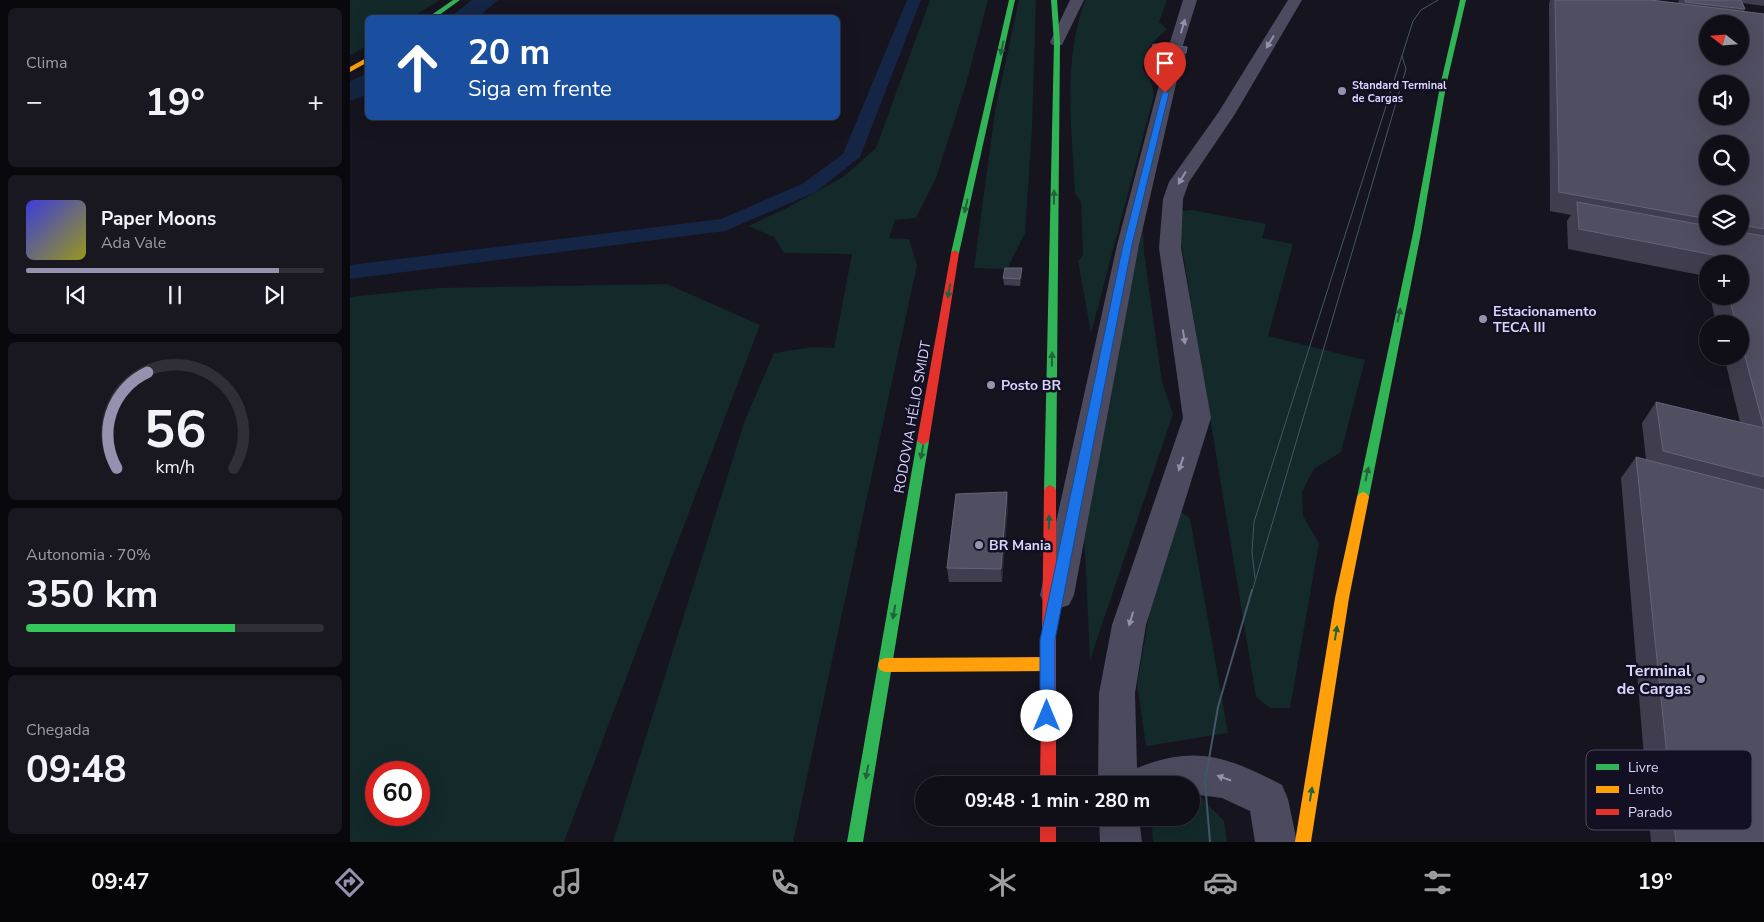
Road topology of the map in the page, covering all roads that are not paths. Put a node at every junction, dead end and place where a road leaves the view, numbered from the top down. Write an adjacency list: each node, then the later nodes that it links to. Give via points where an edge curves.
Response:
1 (457, 0): 8 (main road)
2 (1012, 0): 13 (main road, RODOVIA HÉLIO SMIDT, one-way to 13, via 957,243)
3 (1054, 0): 9 (main road)
4 (1076, 0): 9 (street)
5 (1190, 0): 12 (street, one-way to 5, via 1128,245)
6 (1295, 0): 15 (street, one-way to 15, via 1226,114 1179,182 1173,200 1170,248 1197,418 1129,625 1117,693)
7 (1462, 0): 23 (main road, one-way to 7, via 1342,598)
8 (434, 15)
9 (1057, 42): 12 (main road, one-way to 9)
10 (365, 61): 11 (main road)
11 (350, 70)
12 (1047, 652): 13 (main road); 14 (main road)
13 (885, 665): 19 (main road, RODOVIA HÉLIO SMIDT, one-way to 19)
14 (1048, 776)
15 (1118, 776)
16 (1180, 776): 22 (street, one-way to 16, via 1268,799 1236,782 1211,774)
17 (1048, 826): 20 (main road)
18 (1120, 826): 21 (street)
19 (855, 842)
20 (1048, 842)
21 (1121, 842)
22 (1276, 842)
23 (1303, 842)

